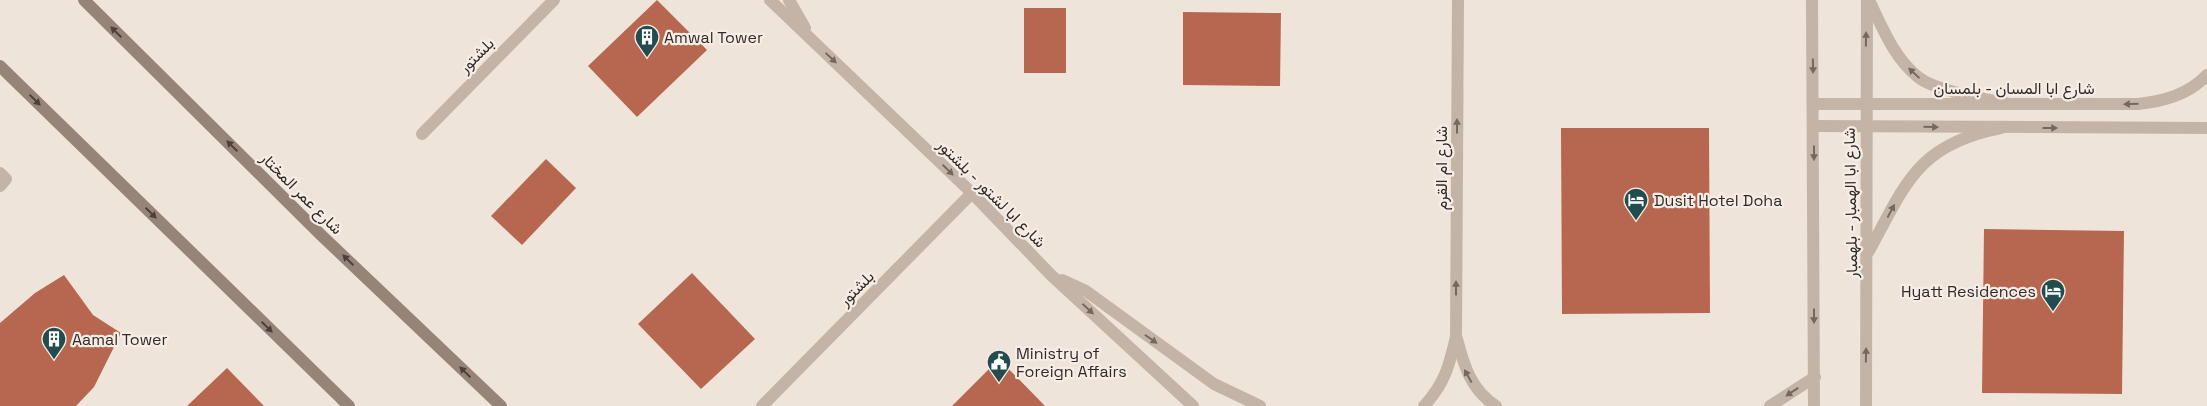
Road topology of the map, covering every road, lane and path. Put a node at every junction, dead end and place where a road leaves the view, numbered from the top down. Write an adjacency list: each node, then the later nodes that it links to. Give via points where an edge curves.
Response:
1 (84, 0): 28 (main road, شارع عمر المختار, one-way to 1, via 320,234)
2 (554, 0): 18 (street, بلشتور)
3 (770, 0): 8 (street, شارع ابا لشتور - بلشتور)
4 (789, 0): 8 (street)
5 (1458, 0): 24 (street, شارع ام القرم, one-way to 5)
6 (1812, 0): 11 (street, one-way to 11)
7 (1868, 0): 12 (street, one-way to 7, via 1919,79 1886,37); 13 (street, شارع ابا الهمبار - بلهمبار, one-way to 7)
8 (812, 41): 21 (street, شارع ابا لشتور - بلشتور, one-way to 21)
9 (0, 66): 27 (main road, one-way to 27)
10 (2207, 75): 12 (street, شارع ابا المسان - بلمسان, one-way to 12, via 2198,84 2161,101 2138,104)
11 (1813, 104): 13 (street, شارع ابا المسان - بلمسان); 14 (street)
12 (2009, 104): 13 (street, شارع ابا المسان - بلمسان)
13 (1866, 105): 15 (street, شارع ابا الهمبار - بلهمبار)
14 (1813, 126): 15 (street); 25 (street, one-way to 25)
15 (1865, 126): 16 (street, one-way to 16); 22 (street, شارع ابا الهمبار - بلهمبار)
16 (2001, 128): 17 (street, one-way to 17); 22 (street, one-way to 16, via 1908,180 1924,163 1943,148 1962,139)
17 (2207, 128)
18 (422, 134)
19 (0, 173): 20 (street, via 6,180)
20 (0, 186)
21 (972, 194): 23 (street, شارع ابا لشتور - بلشتور); 29 (street, بلشتور)
22 (1868, 254): 26 (street, شارع ابا الهمبار - بلهمبار, one-way to 22)
23 (1051, 275): 30 (street, شارع ابا لشتور - بلشتور, one-way to 30); 31 (street, one-way to 31, via 1086,291 1214,384)
24 (1456, 337): 32 (street, شارع ام القرم, via 1449,368 1439,390); 33 (street, شارع ام القرم, one-way to 24, via 1472,384 1464,369)
25 (1815, 377): 34 (street, one-way to 34); 35 (street)
26 (1866, 405)
27 (349, 406)
28 (501, 406)
29 (762, 406)
30 (1193, 406)
31 (1260, 406)
32 (1424, 406)
33 (1496, 406)
34 (1770, 406)
35 (1814, 406)

